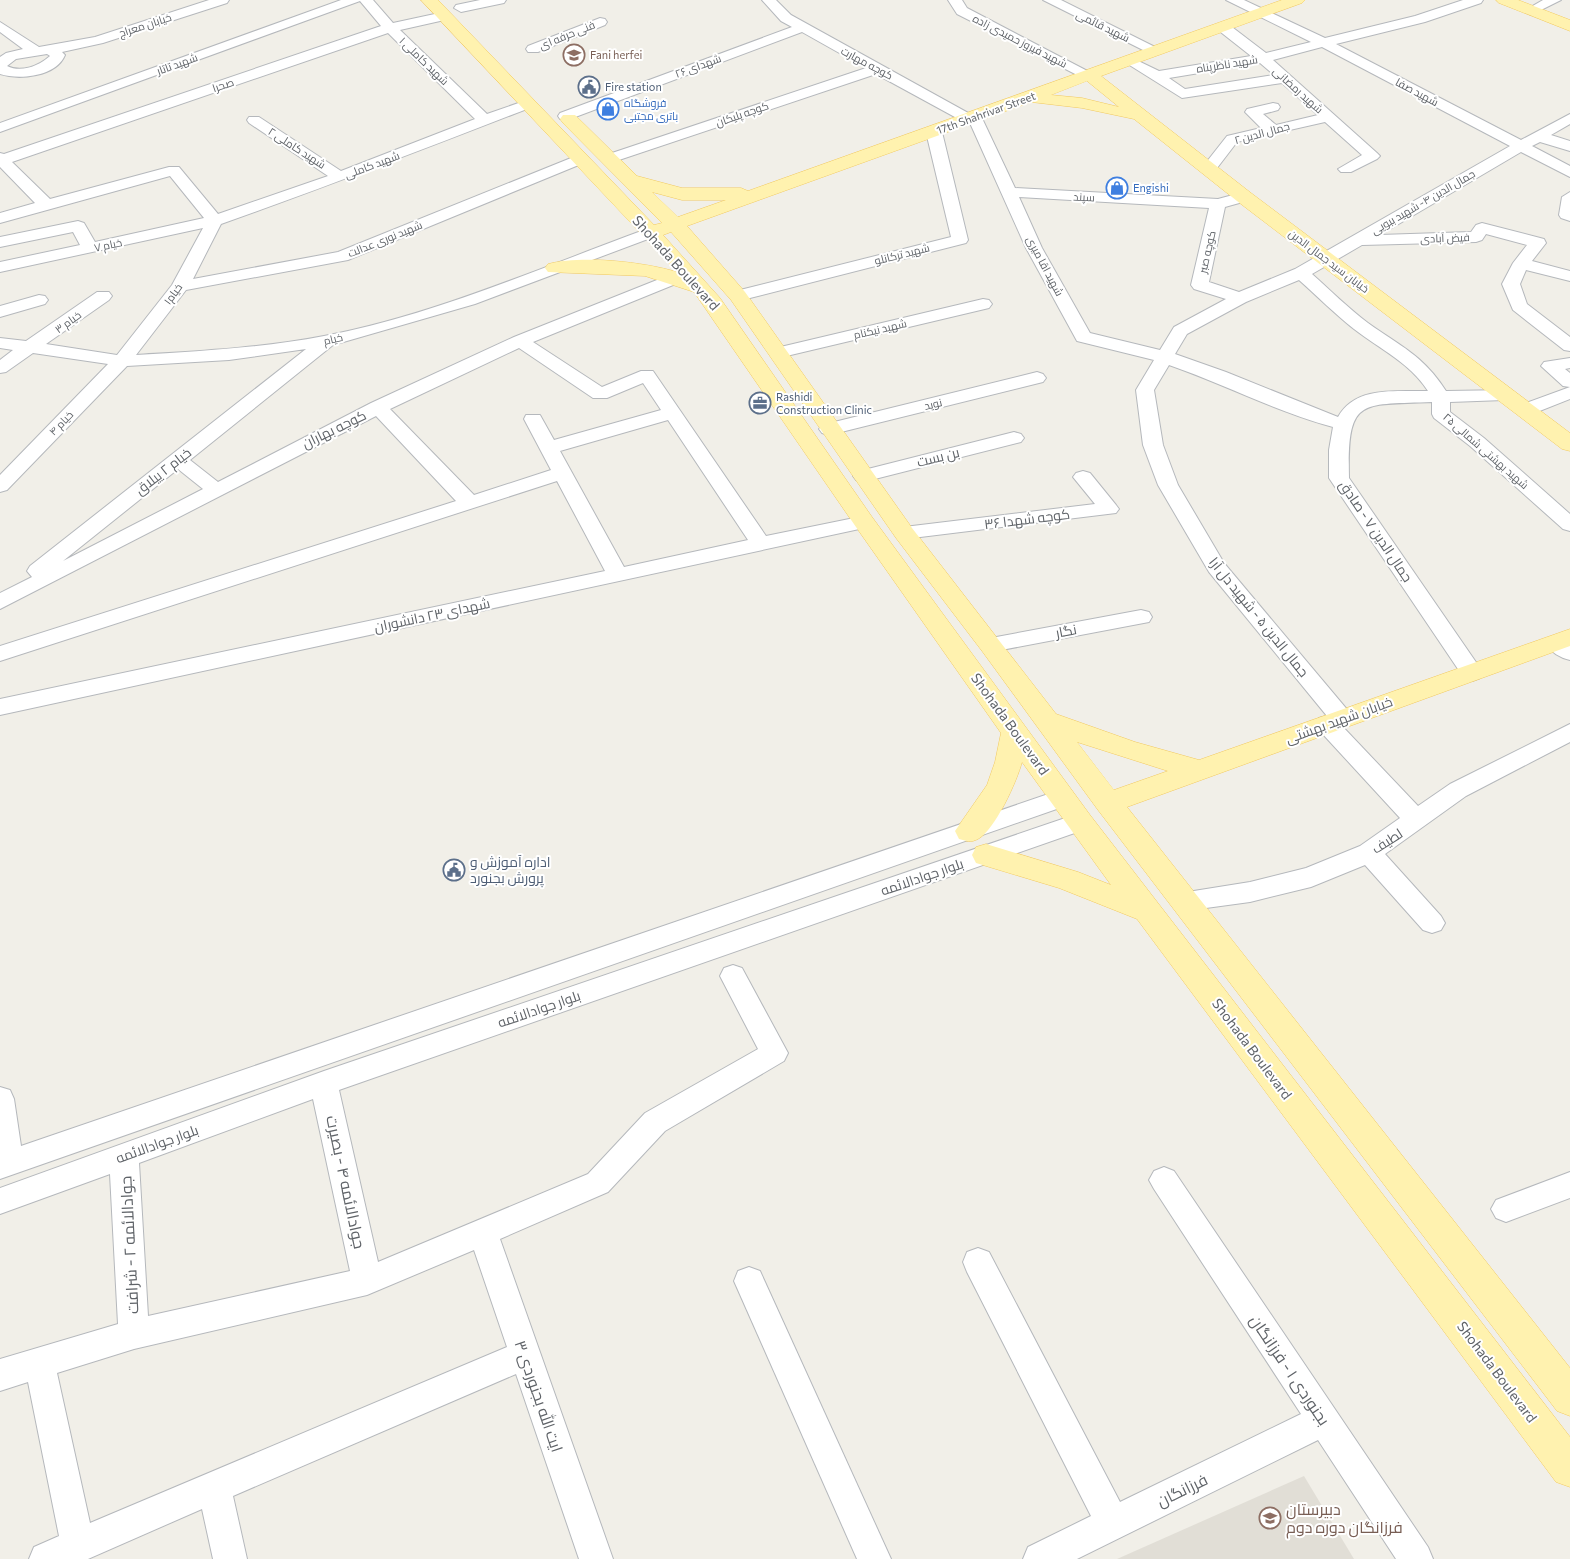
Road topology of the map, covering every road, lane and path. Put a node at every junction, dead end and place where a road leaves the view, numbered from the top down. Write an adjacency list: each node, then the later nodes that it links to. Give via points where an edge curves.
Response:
1 (222, 0): 18 (street, خیابان معراج)
2 (354, 0): 48 (street, شهید تاتار)
3 (366, 0): 24 (street, شهید کاملی ۱)
4 (429, 0): 15 (main road, Shohada Boulevard)
5 (499, 0): 15 (street, صحرا)
6 (770, 0): 21 (street, کوچه مهارت, via 786,18)
7 (955, 0): 35 (street, شهید فیروز حمیدی زاده, via 962,11)
8 (1054, 0): 29 (street, شهید قائمی)
9 (1233, 0): 17 (street, شهید صفا)
10 (1297, 0): 17 (main road, 17th Shahrivar Street)
11 (1476, 0): 26 (street, شهید ناظرپناه)
12 (1504, 0): 16 (main road)
13 (1554, 0): 16 (street)
14 (164, 5): 18 (street)
15 (453, 8): 24 (street, صحرا); 39 (main road, Shohada Boulevard); 41 (main road, Shohada Boulevard)
16 (1531, 11): 20 (main road)
17 (1263, 12): 22 (main road, 17th Shahrivar Street); 26 (street, شهید صفا)
18 (175, 14): 30 (street, خیابان معراج)
19 (600, 22): 27 (street, فنی حرفه ای)
20 (1570, 26)
21 (803, 27): 33 (street, کوچه مهارت); 41 (street, شهدای ۲۶)
22 (1223, 27): 29 (main road, 17th Shahrivar Street); 31 (street, شهید رمضانی)
23 (1, 28): 28 (street)
24 (390, 28): 47 (street, شهید کاملی ۱); 56 (street, صحرا)
25 (0, 43): 28 (street)
26 (1326, 44): 31 (street, شهید ناظرپناه); 52 (street, شهید صفا)
27 (533, 49)
28 (32, 51): 30 (street); 34 (street, via 12,56)
29 (1156, 51): 32 (main road, 17th Shahrivar Street)
30 (50, 57): 34 (street, خیابان معراج, via 29,71)
31 (1263, 58): 36 (street, شهید ناظرپناه); 37 (street, شهید رمضانی)
32 (1130, 61): 35 (main road, 17th Shahrivar Street); 36 (street)
33 (876, 69): 43 (street, کوچه مهارت); 55 (street, کوچه پلیکان)
34 (2, 70)
35 (1090, 76): 38 (main road, 17th Shahrivar Street); 44 (main road, خیابان سید جمال الدین)
36 (1157, 76): 37 (street, via 1182,94)
37 (1285, 78): 42 (street, شهید رمضانی)
38 (1030, 97): 43 (main road, 17th Shahrivar Street); 44 (main road, via 1089,104)
39 (527, 104): 47 (street, شهید کاملی); 54 (main road, Shohada Boulevard)
40 (1272, 107): 49 (street, via 1252,112)
41 (565, 116): 55 (main road, Shohada Boulevard)
42 (1328, 117): 49 (street, جمال الدین ۲); 57 (street, شهید رمضانی, via 1372,156)
43 (972, 118): 50 (main road, 17th Shahrivar Street); 62 (street, شهید اقا میری)
44 (1141, 118): 58 (main road, خیابان سید جمال الدین)
45 (1570, 118): 51 (street, جمال الدین ۴- شهید ببویی)
46 (254, 120): 60 (street, شهید کاملی ۲)
47 (485, 121): 60 (street, شهید کاملی)
48 (0, 128)
49 (1273, 130): 58 (street, جمال الدین ۲, via 1232,139)
50 (934, 132): 63 (main road, 17th Shahrivar Street); 85 (street, شهید ترکانلو, via 960,240)
51 (1540, 137): 52 (street, جمال الدین ۴- شهید ببویی); 53 (street)
52 (1521, 146): 59 (street, شهید صفا); 73 (street, جمال الدین ۴- شهید ببویی)
53 (1570, 146)
54 (581, 159): 61 (main road, Shohada Boulevard); 83 (street, شهید نوری عدالت, via 342,256)
55 (608, 159): 61 (main road, Shohada Boulevard)
56 (4, 164): 67 (street)
57 (1346, 169)
58 (1209, 170): 64 (main road, خیابان سید جمال الدین)
59 (1570, 172)
60 (340, 177): 70 (street, شهید کاملی)
61 (631, 191): 63 (main road); 71 (main road, Shohada Boulevard); 72 (main road, Shohada Boulevard)
62 (1009, 192): 66 (street, سپند); 98 (street, شهید اقا میری, via 1034,248 1083,337)
63 (762, 193): 71 (main road, 17th Shahrivar Street)
64 (1244, 197): 66 (street); 76 (main road, خیابان سید جمال الدین)
65 (1570, 197): 68 (street, via 1567,215)
66 (1218, 204): 86 (street, کوچه صبر, via 1200,285)
67 (47, 206): 69 (street); 70 (street, via 174,170)
68 (1570, 216)
69 (0, 218)
70 (215, 221): 75 (street, خیام ۷); 83 (street, خیام۱)
71 (675, 225): 72 (main road, 17th Shahrivar Street); 82 (main road, Shohada Boulevard)
72 (650, 232): 79 (street, خیام); 82 (main road, Shohada Boulevard)
73 (1356, 240): 76 (street, جمال الدین ۴- شهید ببویی); 77 (street, فیض آبادی, via 1476,237 1482,228 1538,243)
74 (0, 242): 75 (street, via 78,226)
75 (92, 249): 78 (street, خیام ۷)
76 (1325, 258): 80 (street, جمال الدین ۵ - شهید دل آرا); 105 (main road, خیابان سید جمال الدین)
77 (1521, 264): 81 (street); 91 (street, فیض آبادی, via 1511,284 1518,306)
78 (0, 267)
79 (555, 268): 82 (main road, via 618,266); 92 (street, خیام, via 469,300)
80 (1301, 274): 86 (street, جمال الدین ۵ - شهید دل آرا); 106 (street, ۲۵ شهید بهشتی شمالی, via 1361,326 1402,352 1427,375)
81 (1570, 276)
82 (699, 280): 85 (main road, Shohada Boulevard); 93 (street, کوچه بهاران); 123 (main road, Shohada Boulevard)
83 (180, 286): 99 (street, خیام۱)
84 (103, 296): 96 (street, خیام ۳)
85 (738, 296): 97 (main road, Shohada Boulevard)
86 (1240, 298): 98 (street, جمال الدین ۵ - شهید دل آرا, via 1180,331)
87 (39, 300): 89 (street)
88 (983, 304): 97 (street, شهید نیکنام)
89 (0, 312)
90 (1570, 327): 91 (street)
91 (1548, 329): 95 (street, فیض آبادی)
92 (326, 341): 99 (street, خیام, via 229,355); 116 (street, خیام ۲ ییلاق)
93 (520, 341): 107 (street, کوچه بهاران); 109 (street, via 600,394 647,375)
94 (0, 343): 96 (street, خیام)
95 (1570, 346)
96 (33, 347): 99 (street, خیام); 101 (street, خیام ۳)
97 (778, 353): 112 (main road, Shohada Boulevard)
98 (1164, 357): 111 (street, شهید اقا میری, via 1220,376 1317,417); 136 (street, جمال الدین ۵ - شهید دل آرا, via 1145,390 1153,445 1168,485 1216,567)
99 (122, 361): 120 (street, خیام ۴)
100 (1570, 363): 103 (street, via 1550,366)
101 (0, 368)
102 (1037, 378): 112 (street, نوید)
103 (1570, 382)
104 (1570, 393): 108 (street)
105 (1504, 394): 106 (street, جمال الدین ۷ - صادق); 108 (main road, خیابان سید جمال الدین)
106 (1441, 397): 111 (street, جمال الدین ۷ - صادق, via 1371,399 1354,406); 124 (street, ۲۵ شهید بهشتی شمالی, via 1440,414 1477,442)
107 (378, 407): 121 (street, کوچه بهاران); 122 (street)
108 (1526, 410): 114 (main road, خیابان سید جمال الدین)
109 (673, 413): 115 (street); 126 (street)
110 (533, 419): 115 (street)
111 (1343, 424): 133 (street, جمال الدین ۷ - صادق, via 1339,478)
112 (829, 429): 118 (main road, Shohada Boulevard)
113 (1014, 438): 118 (street, بن بست)
114 (1570, 444)
115 (549, 448): 117 (street)
116 (177, 459): 121 (street); 128 (street, خیام ۲ ییلاق)
117 (563, 473): 122 (street); 127 (street)
118 (863, 476): 125 (main road, Shohada Boulevard)
119 (1082, 478): 125 (street, کوچه شهدا ۳۶, via 1109,509)
120 (0, 486)
121 (216, 490): 128 (street, کوچه بهاران)
122 (470, 503): 132 (street)
123 (864, 522): 126 (street, شهدای ۲۳ دانشوران); 137 (main road, Shohada Boulevard)
124 (1570, 525)
125 (904, 534): 131 (main road, Shohada Boulevard)
126 (761, 544): 127 (street, شهدای ۲۳ دانشوران)
127 (618, 575): 134 (street, شهدای ۲۳ دانشوران)
128 (0, 601)
129 (1141, 617): 131 (street, نگار)
130 (1565, 644): 133 (main road, خیابان شهید بهشتی)
131 (991, 645): 135 (main road, Shohada Boulevard)
132 (0, 654)
133 (1472, 673): 136 (main road, خیابان شهید بهشتی)
134 (0, 707)
135 (1048, 721): 139 (main road, via 1128,750); 141 (main road, Shohada Boulevard)
136 (1335, 722): 139 (main road, خیابان شهید بهشتی); 142 (street, جمال الدین ۵ - شهید دل آرا)
137 (1015, 732): 140 (main road, Shohada Boulevard); 144 (main road, via 1009,766 997,795)
138 (1570, 732): 142 (street, لطیف, via 1458,790)
139 (1199, 770): 141 (main road, خیابان شهید بهشتی)
140 (1063, 798): 141 (main road); 143 (main road, Shohada Boulevard); 144 (street, بلوار جوادالائمه)
141 (1108, 803): 143 (main road); 147 (main road, Shohada Boulevard)
142 (1417, 821): 145 (street, لطیف)
143 (1080, 822): 146 (street, بلوار جوادالائمه); 148 (main road, Shohada Boulevard)
144 (969, 831): 154 (street, بلوار جوادالائمه)
145 (1369, 853): 147 (street, لطیف, via 1311,876 1250,892); 149 (street)
146 (986, 854): 148 (main road, via 1068,880); 151 (street, بلوار جوادالائمه)
147 (1184, 901): 167 (main road, Shohada Boulevard)
148 (1148, 912): 169 (main road, Shohada Boulevard)
149 (1432, 923)
150 (733, 976): 159 (street, via 774,1054 654,1122 598,1183)
151 (324, 1083): 153 (street, بلوار جوادالائمه); 161 (street, جوادالائمه ۴ - بصیرت)
152 (0, 1099): 154 (street)
153 (124, 1156): 157 (street, بلوار جوادالائمه); 163 (street, جوادالائمه ۲ - شرافت)
154 (4, 1165)
155 (1164, 1180): 168 (street, بجنوردی ۱ - فرزانگان)
156 (1570, 1185): 158 (street)
157 (0, 1201)
158 (1506, 1209)
159 (482, 1233): 161 (street); 164 (street, ایت الله بجنوردی ۳)
160 (978, 1262): 171 (street)
161 (367, 1281): 163 (street)
162 (749, 1281): 176 (street)
163 (134, 1334): 165 (street)
164 (525, 1355): 170 (street); 175 (street, ایت الله بجنوردی ۳)
165 (40, 1364): 166 (street); 172 (street)
166 (0, 1375)
167 (1570, 1398)
168 (1323, 1420): 171 (street, فرزانگان); 178 (street, بجنوردی ۱ - فرزانگان)
169 (1570, 1468)
170 (214, 1486): 172 (street); 174 (street)
171 (1113, 1523): 177 (street, فرزانگان)
172 (78, 1546): 173 (street)
173 (46, 1559)
174 (230, 1559)
175 (596, 1559)
176 (874, 1559)
177 (1040, 1559)
178 (1416, 1559)

